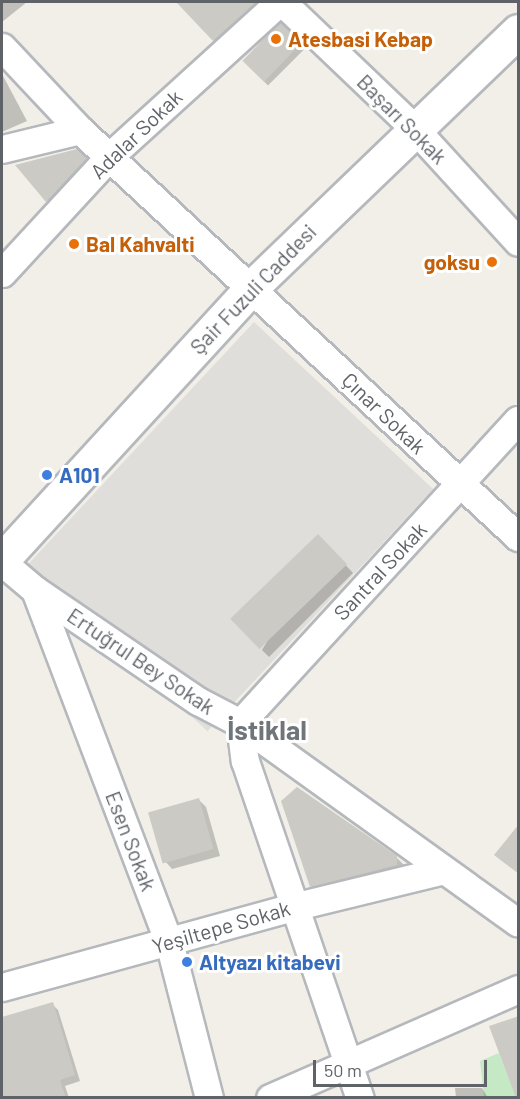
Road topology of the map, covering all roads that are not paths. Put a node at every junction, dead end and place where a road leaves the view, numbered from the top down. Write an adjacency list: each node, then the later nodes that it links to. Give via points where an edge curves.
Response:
1 (280, 2): 4 (street, Başarı Sokak); 7 (street, Adalar Sokak)
2 (519, 31): 4 (main road, Şair Fuzuli Caddesi)
3 (2, 47): 5 (street, Çınar Sokak)
4 (414, 128): 8 (street, Başarı Sokak); 10 (main road, Şair Fuzuli Caddesi)
5 (80, 130): 6 (street); 7 (street, Çınar Sokak)
6 (2, 149)
7 (110, 156): 9 (street, Adalar Sokak); 10 (street, Çınar Sokak)
8 (519, 242)
9 (2, 273)
10 (252, 287): 12 (street, Çınar Sokak); 14 (main road, Şair Fuzuli Caddesi)
11 (519, 420): 12 (street, Santral Sokak)
12 (460, 484): 13 (street, Çınar Sokak); 16 (street, Santral Sokak)
13 (519, 537)
14 (2, 561): 15 (street, Ertuğrul Bey Sokak)
15 (34, 590): 16 (street, Ertuğrul Bey Sokak, via 198,701); 20 (street, Esen Sokak)
16 (240, 723): 17 (street, Ertuğrul Bey Sokak); 18 (street, via 245,761)
17 (441, 871): 18 (street, Yeşiltepe Sokak); 19 (street, Ertuğrul Bey Sokak)
18 (297, 906): 20 (street, Yeşiltepe Sokak); 23 (street)
19 (519, 923)
20 (169, 942): 21 (street, Yeşiltepe Sokak); 24 (street, Esen Sokak)
21 (5, 979)
22 (519, 989): 23 (street)
23 (348, 1066): 25 (street); 26 (street)
24 (209, 1098)
25 (270, 1098)
26 (360, 1098)

